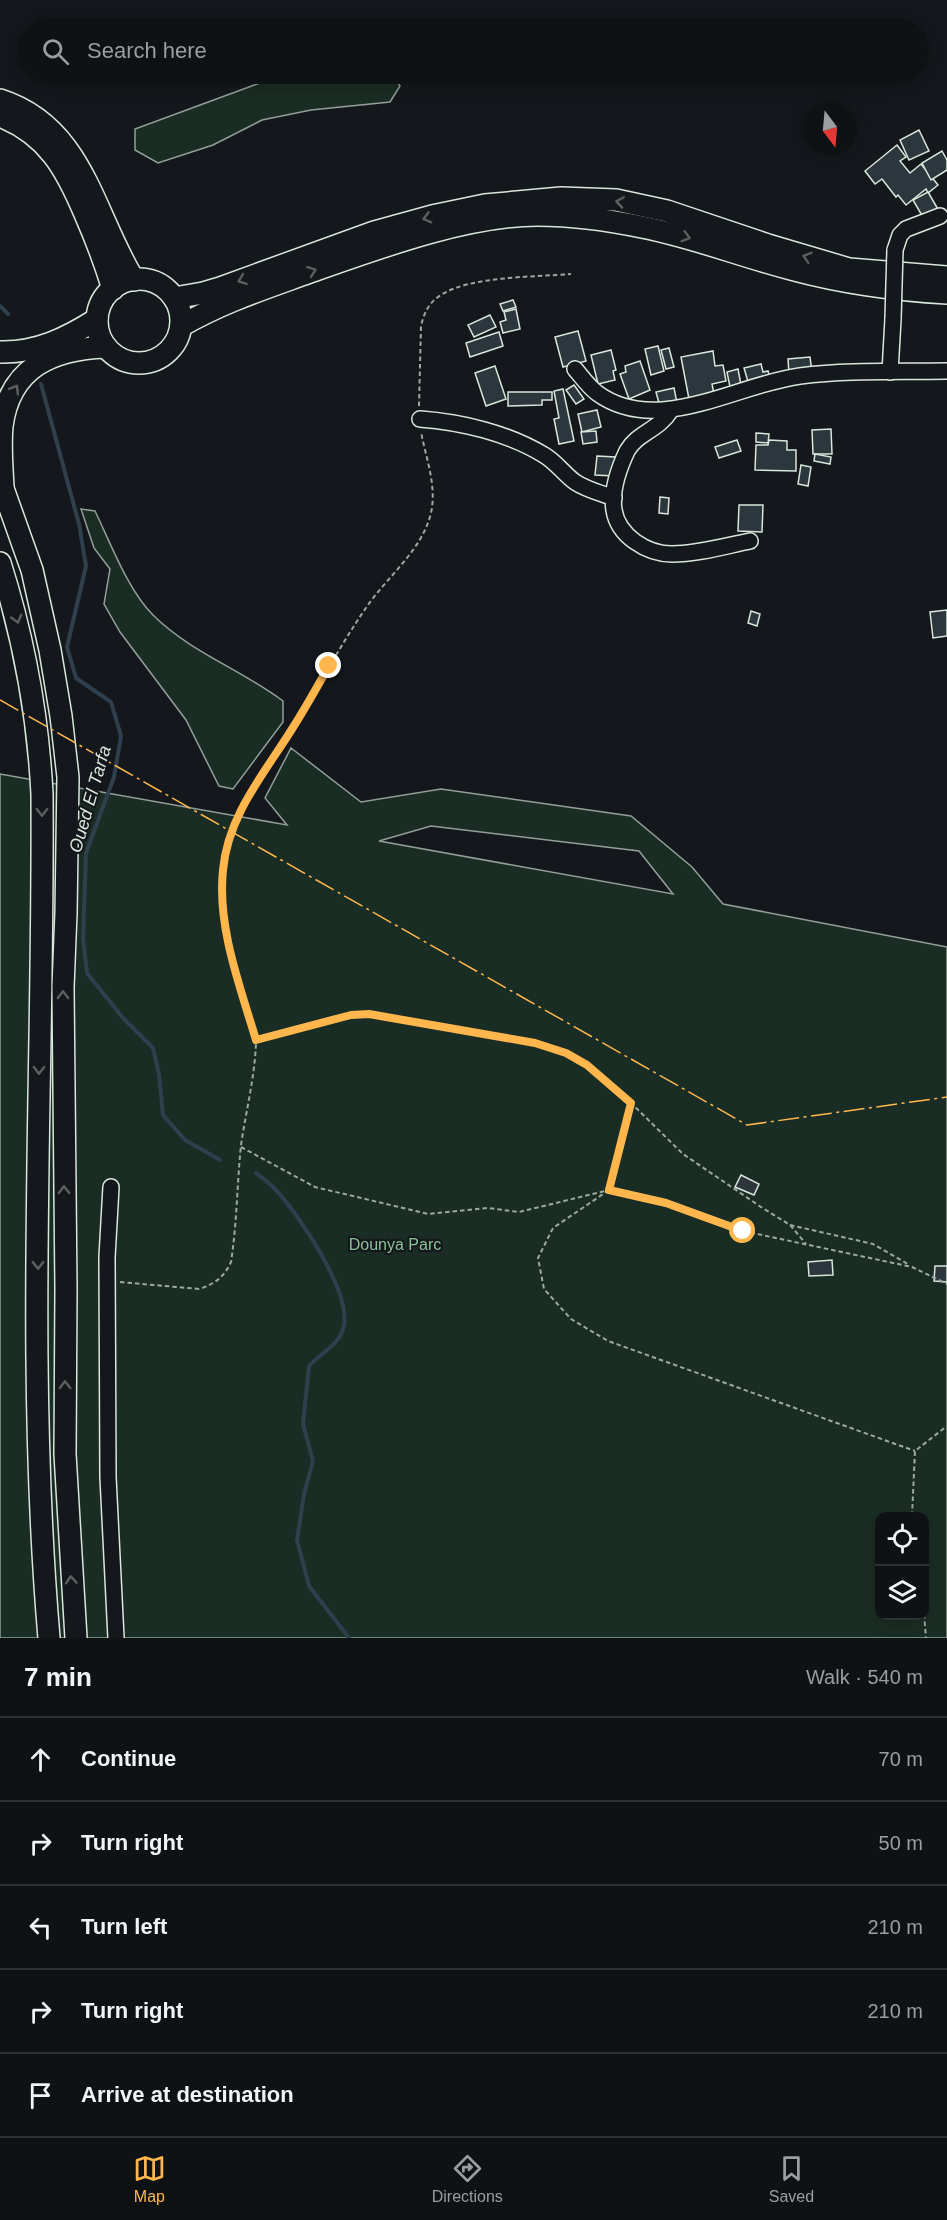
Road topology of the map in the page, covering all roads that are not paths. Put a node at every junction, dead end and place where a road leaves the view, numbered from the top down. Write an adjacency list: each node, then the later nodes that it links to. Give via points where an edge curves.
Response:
1 (0, 100): 5 (highway, via 34,116 70,152)
2 (0, 116): 6 (highway, via 32,133 63,165 98,243)
3 (940, 216): 15 (street, bridge, via 900,235)
4 (947, 277): 8 (highway, one-way to 8, via 849,269 667,211 616,200 561,198 484,205 432,216 374,232 220,288)
5 (134, 280): 6 (highway); 8 (highway, via 156,283)
6 (112, 289): 9 (highway, via 99,308)
7 (947, 293): 10 (highway, one-way to 7, via 226,302 370,250 471,223 538,214 652,229 828,278)
8 (174, 297): 10 (highway)
9 (97, 319): 11 (highway); 12 (highway, via 45,346)
10 (181, 326): 11 (highway, via 174,344 150,362 121,359)
11 (106, 347): 18 (highway, one-way to 11, via 2,428 5,412 20,382 45,359 60,352)
12 (0, 352)
13 (575, 369): 16 (street, via 597,393 612,400 641,409)
14 (947, 371): 15 (street)
15 (890, 372): 16 (street, via 797,376)
16 (671, 410): 19 (street, via 662,423 631,444 623,459)
17 (420, 419): 19 (street, via 488,431 544,454 577,483)
18 (2, 483): 24 (highway, one-way to 18, via 65,1444 63,987 68,777 50,650 32,570)
19 (614, 498): 20 (street, via 620,524 640,546 655,553 674,554)
20 (750, 541)
21 (0, 563): 23 (highway, one-way to 23, via 27,660 42,794 36,1414)
22 (111, 1186): 25 (street, via 109,1511)
23 (49, 1638)
24 (76, 1638)
25 (116, 1638)

